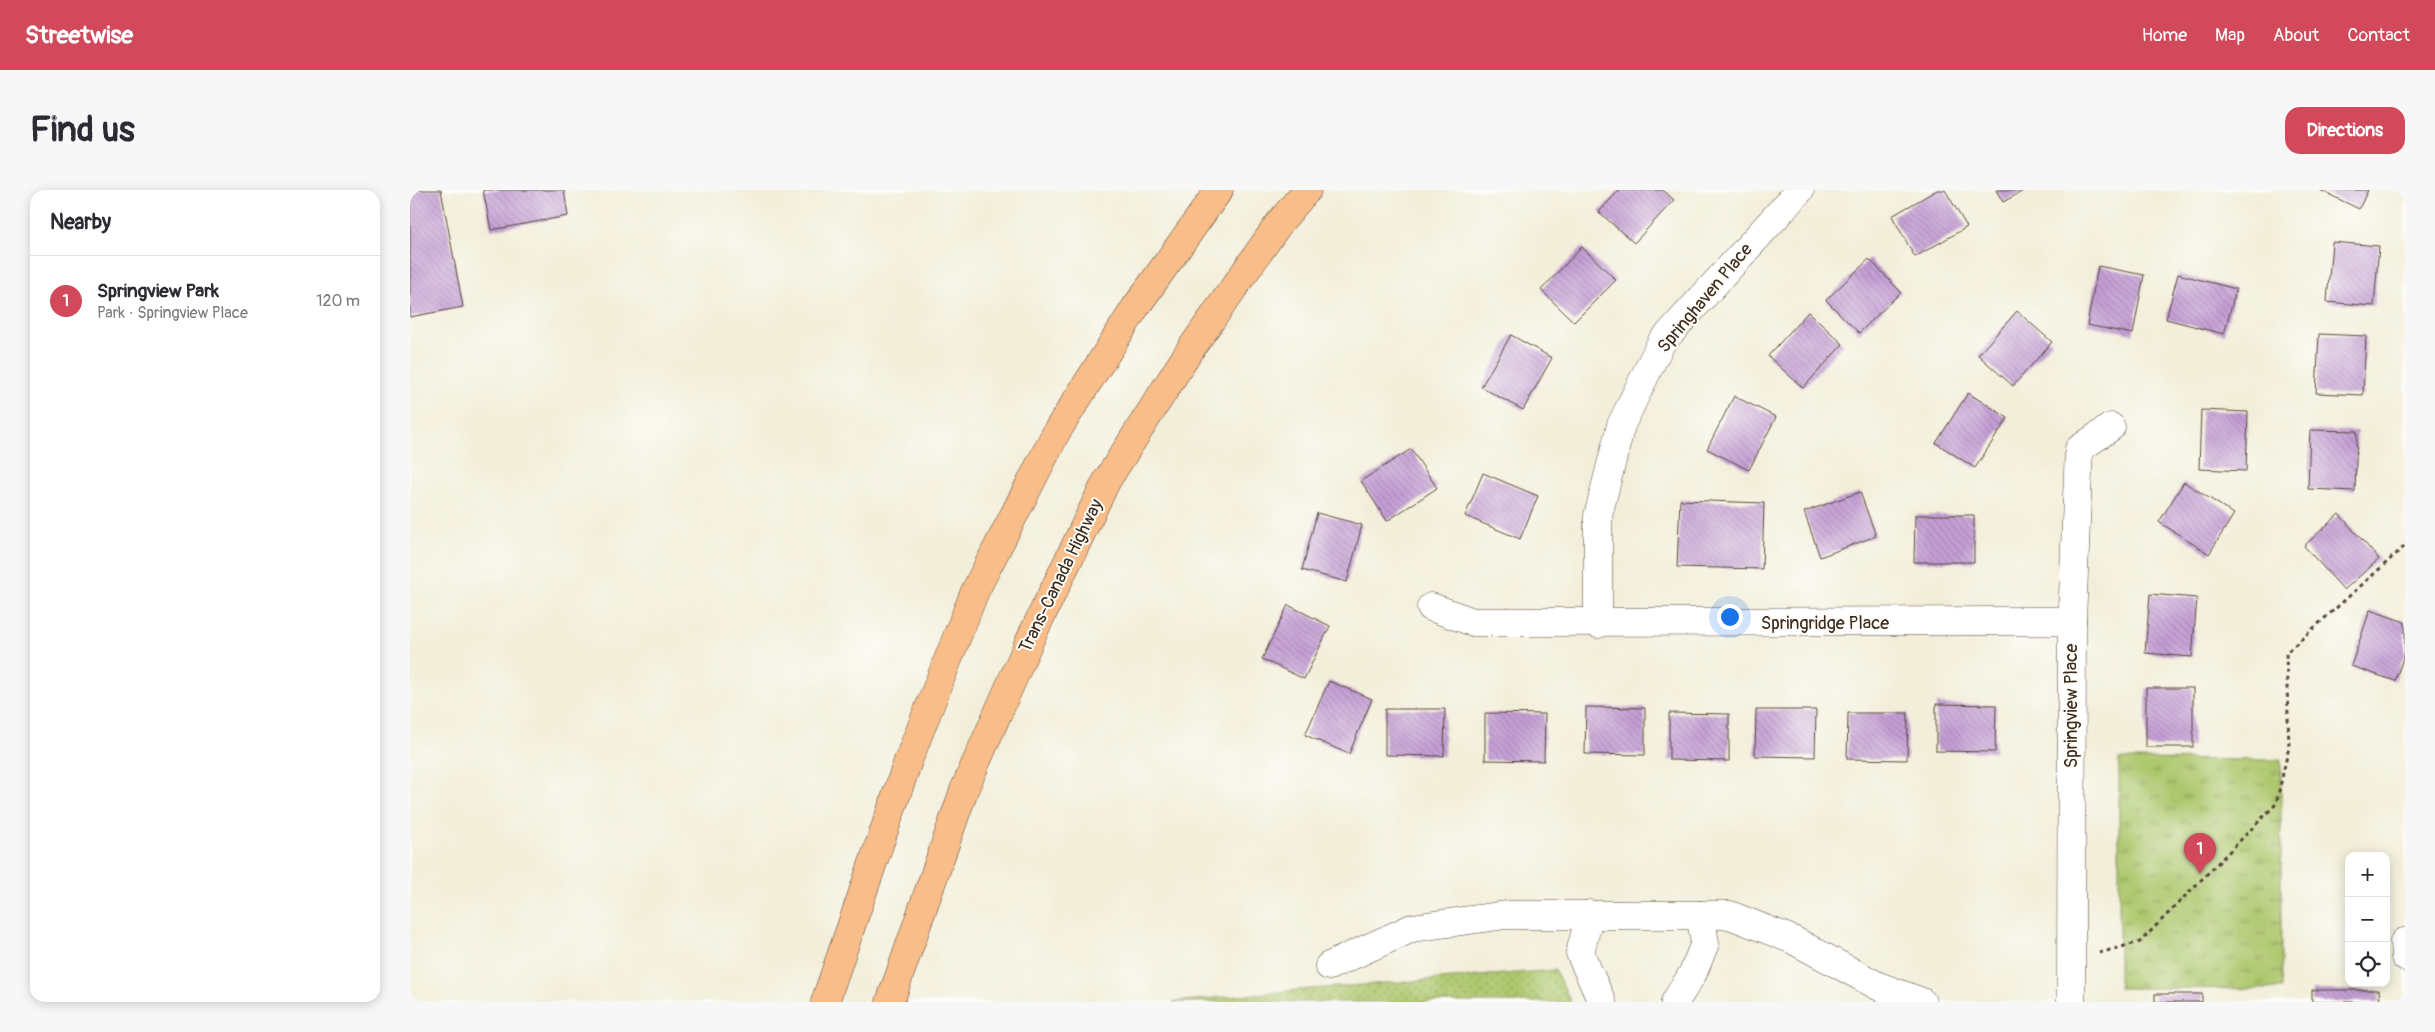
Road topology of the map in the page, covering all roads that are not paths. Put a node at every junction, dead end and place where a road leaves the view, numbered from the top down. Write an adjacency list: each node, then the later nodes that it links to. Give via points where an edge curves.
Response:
1 (1219, 190): 11 (highway, via 1135,308 1057,431 975,591 908,761)
2 (1307, 190): 12 (highway, Trans-Canada Highway, via 1280,222 1190,350 1107,480 1033,633 964,790)
3 (1800, 190): 7 (street, Springhaven Place, via 1662,343 1621,426 1598,516)
4 (2110, 427): 6 (street, Springview Place, via 2079,449)
5 (1431, 607): 7 (street, Springridge Place, via 1473,622)
6 (2072, 621): 7 (street, Springridge Place); 16 (street, Springview Place)
7 (1598, 624)
8 (1590, 914): 9 (street); 10 (street, via 1506,915 1412,928); 13 (street, via 1580,953)
9 (1700, 915): 14 (street, via 1704,943 1693,973); 15 (street, via 1730,915 1793,940 1878,986)
10 (1328, 966)
11 (825, 1002)
12 (890, 1002)
13 (1602, 1002)
14 (1675, 1002)
15 (1922, 1002)
16 (2071, 1002)

